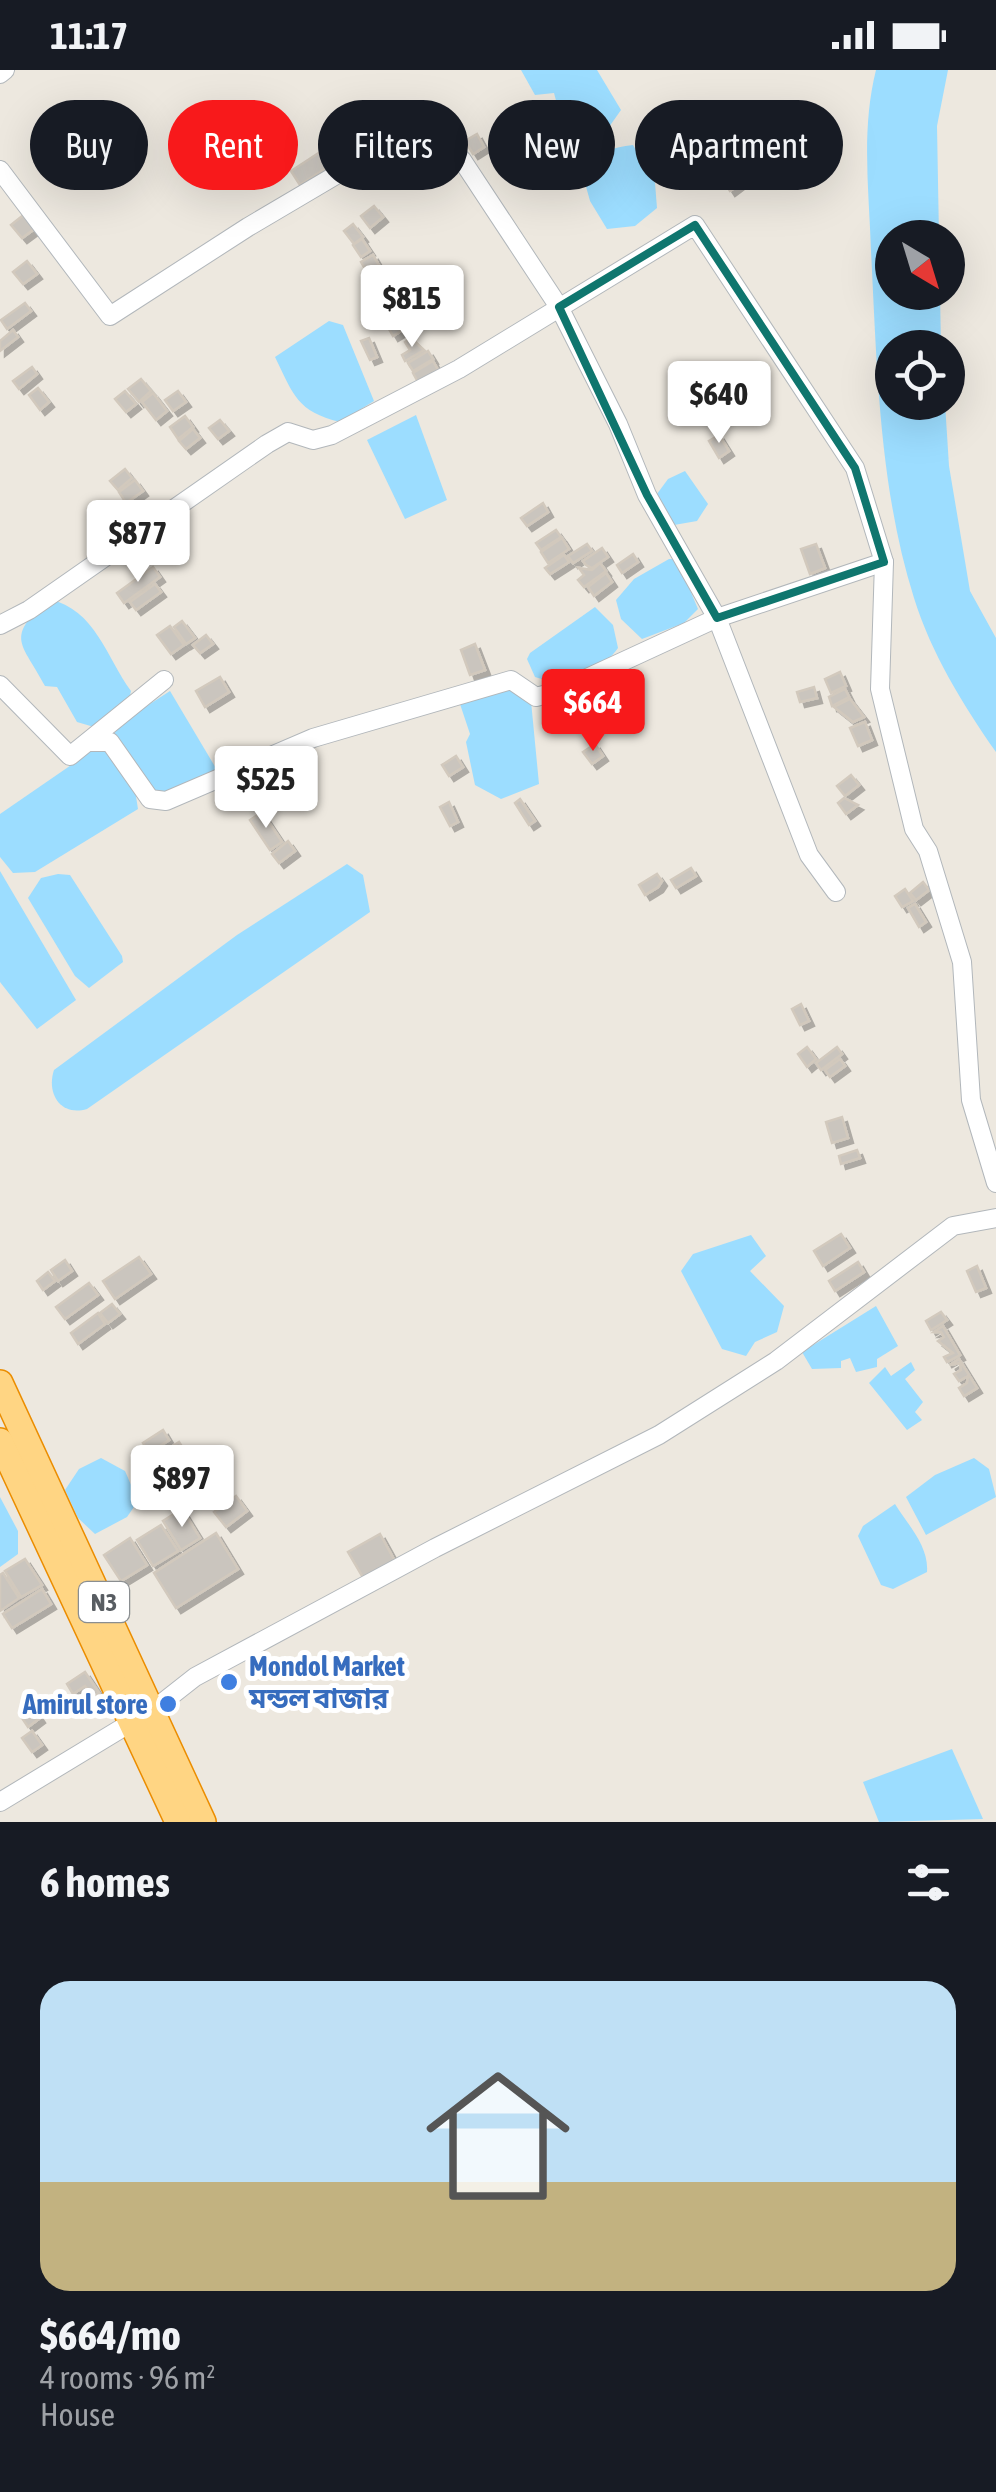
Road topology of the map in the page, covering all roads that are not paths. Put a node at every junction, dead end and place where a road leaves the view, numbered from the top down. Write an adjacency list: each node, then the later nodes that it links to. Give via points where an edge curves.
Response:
1 (0, 170): 2 (street, via 110,316 409,132 439,141 462,160)
2 (559, 307): 3 (street, via 695,224 856,468); 4 (street, via 648,495); 5 (street, via 332,435 314,440 288,432 266,444)
3 (884, 562): 4 (street); 10 (street, via 880,689 914,828 928,851 962,962 970,1100)
4 (718, 618): 8 (street, via 559,690 536,697 511,680 438,700 313,738 166,802 150,798 110,742); 9 (street, via 808,855)
5 (0, 625)
6 (164, 680): 8 (street)
7 (0, 685): 8 (street, via 70,756)
8 (88, 742)
9 (836, 892)
10 (996, 1183)
11 (996, 1218): 14 (street, via 953,1226 776,1361 659,1435 196,1677)
12 (0, 1384): 14 (highway, N3)
13 (0, 1440): 14 (highway, N3)
14 (142, 1716): 15 (street); 16 (highway, N3); 17 (highway, N3)
15 (0, 1802)
16 (178, 1822)
17 (204, 1822)

